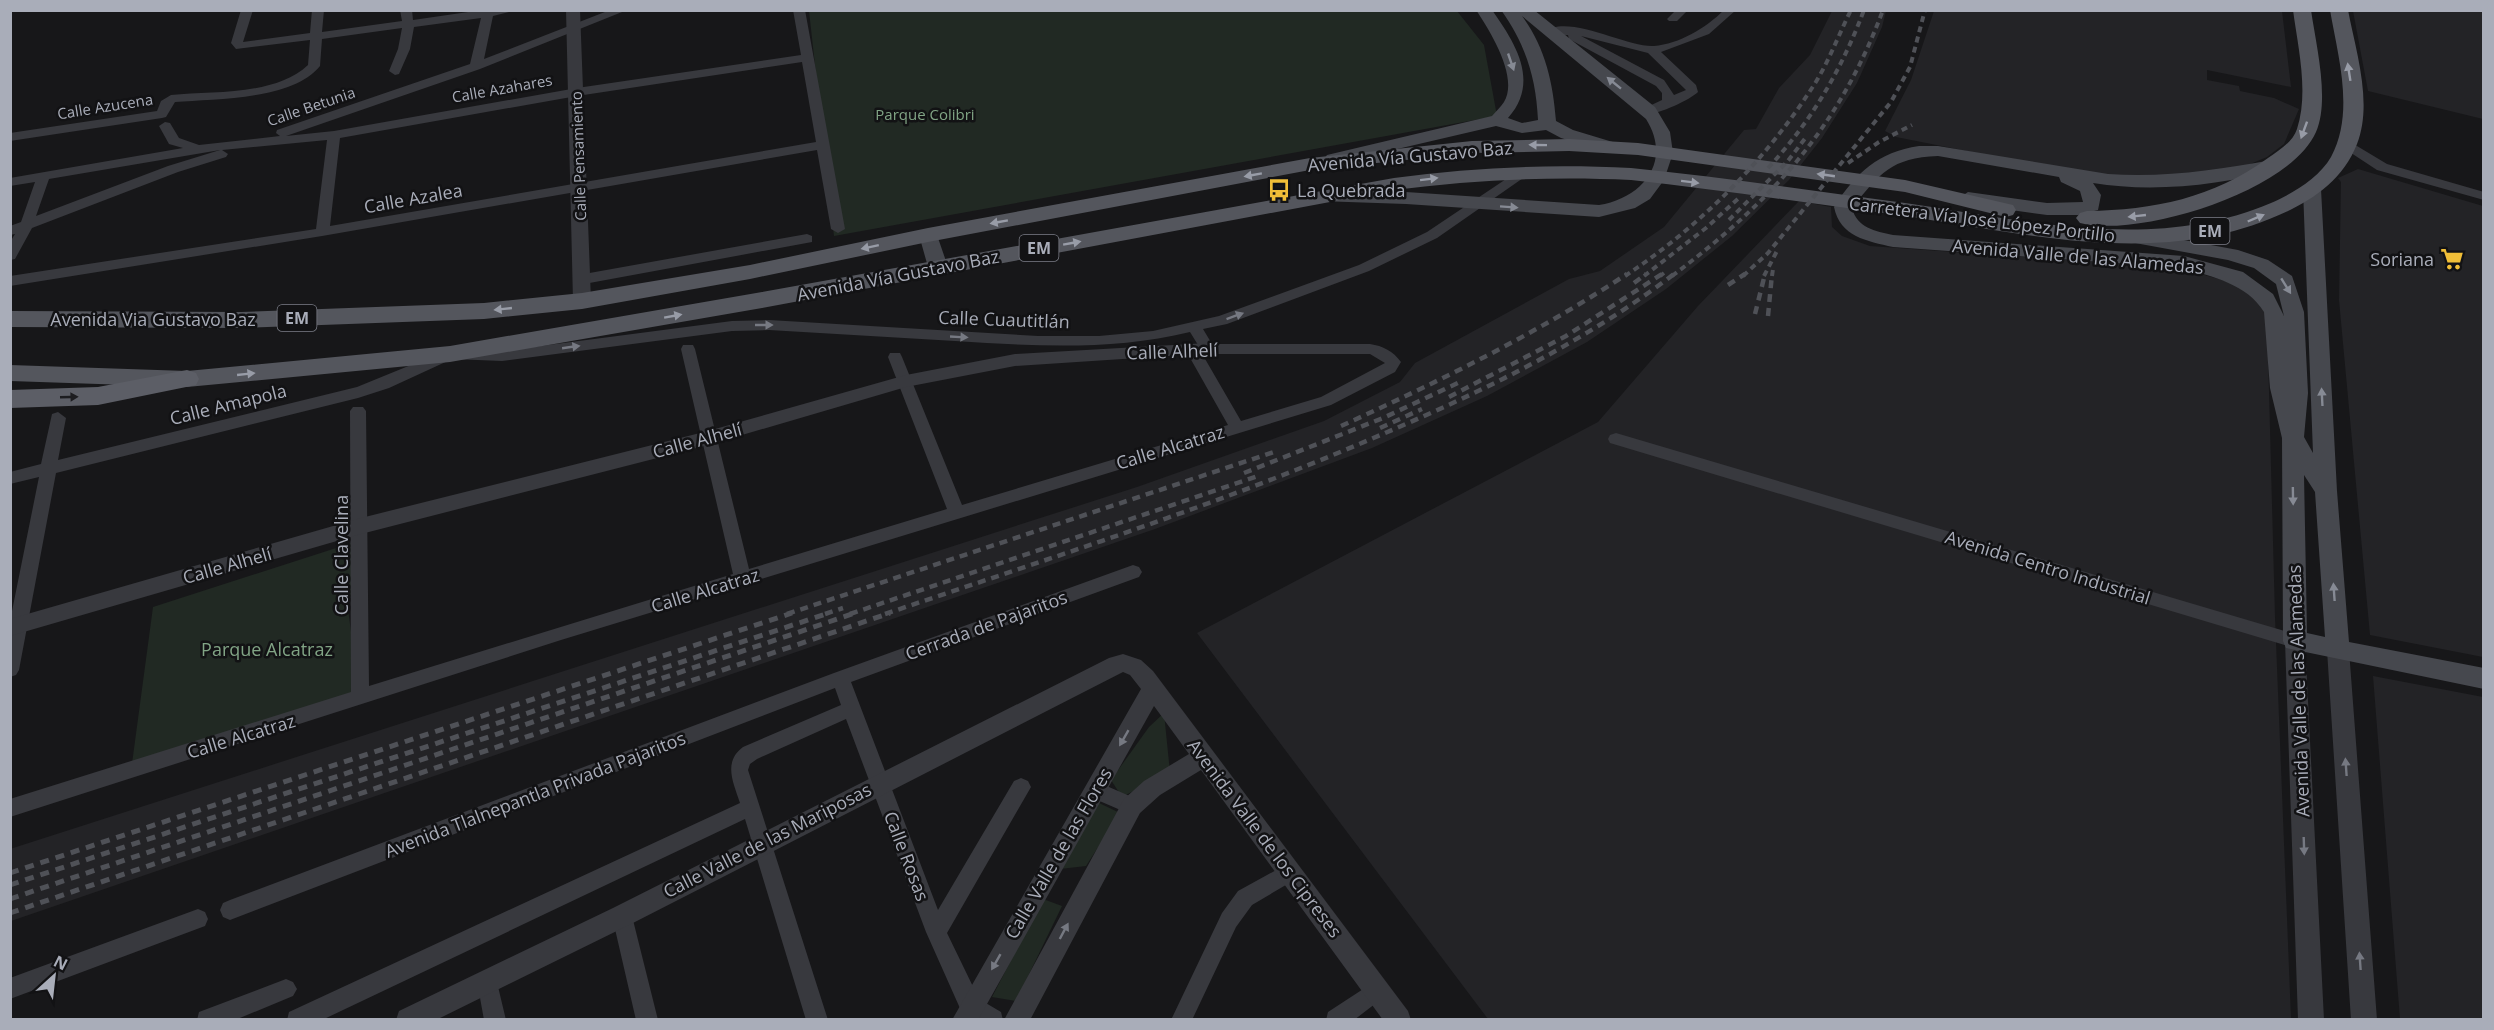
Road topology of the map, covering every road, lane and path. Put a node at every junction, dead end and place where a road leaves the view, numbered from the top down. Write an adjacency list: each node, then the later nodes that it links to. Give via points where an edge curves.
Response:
1 (247, 10): 20 (street, via 237,43 240,46)
2 (318, 10): 20 (street)
3 (406, 10): 17 (street)
4 (512, 10): 15 (street)
5 (573, 10): 18 (street, Calle Pensamiento)
6 (622, 10): 18 (street, Calle Betunia)
7 (799, 10): 23 (street)
8 (1484, 10): 29 (main road, one-way to 29, via 1497,28 1516,78 1513,101)
9 (1509, 10): 30 (main road, via 1525,32 1538,61)
10 (1524, 10): 19 (main road)
11 (1683, 10): 16 (street)
12 (1731, 10): 22 (street, via 1698,37)
13 (2302, 10): 21 (main road, Carretera Vía José López Portillo / EM)
14 (2339, 10): 21 (main road, Carretera Vía José López Portillo / EM)
15 (488, 12): 17 (street); 24 (street)
16 (1673, 19)
17 (410, 25): 20 (street); 25 (street)
18 (574, 27): 24 (street, Calle Betunia); 26 (street, Calle Pensamiento)
19 (1556, 32): 22 (street, via 1577,31); 27 (street, via 1660,83 1668,93); 28 (main road, one-way to 19)
20 (316, 37): 33 (street, Calle Azucena, via 314,66 302,78 281,85 171,99 162,114)
21 (2325, 38): 35 (main road, Carretera Vía José López Portillo / EM, one-way to 21, via 2354,126 2352,90); 42 (main road, Carretera Vía José López Portillo / EM, one-way to 42, via 2311,81 2307,129 2298,144)
22 (1652, 50): 27 (street, via 1692,88 1690,94)
23 (806, 58): 26 (street, Calle Azahares); 36 (street)
24 (476, 66): 34 (street, Calle Betunia)
25 (395, 71)
26 (577, 92): 32 (street, Calle Azahares); 47 (street, Calle Pensamiento)
27 (1669, 104): 28 (street)
28 (1649, 111): 52 (main road, one-way to 28, via 1599,211 1624,207 1653,187 1666,156 1662,127)
29 (1498, 120): 30 (main road, via 1522,129); 41 (main road)
30 (1546, 123): 37 (main road)
31 (165, 126): 38 (street, Calle Azahares, via 179,144)
32 (334, 135): 34 (street, Calle Azahares); 56 (street)
33 (10, 137)
34 (249, 144): 38 (street, Calle Azahares); 53 (street, Calle Betunia)
35 (2347, 144): 48 (main road, Carretera Vía José López Portillo / EM, via 2332,169); 50 (street, via 2382,167)
36 (822, 145): 47 (street, Calle Azalea); 54 (street)
37 (1610, 147): 39 (main road, Avenida Vía Gustavo Baz / EM); 41 (main road, Avenida Vía Gustavo Baz / EM, one-way to 41, via 1472,147)
38 (204, 148): 45 (street, Calle Azahares)
39 (1638, 149): 49 (main road, Carretera Vía José López Portillo / EM, one-way to 39)
40 (1999, 161): 42 (main road, Avenida Valle de las Alamedas, via 2136,182 2207,178); 49 (main road, via 2084,184 2094,199 2091,206 2079,210 2053,209); 79 (main road, Avenida Valle de las Alamedas, via 1938,151 1900,153 1877,166 1843,207 1844,217 1852,227 1870,236 1893,241 2184,262 2236,277 2266,298 2274,312 2280,388)
41 (1310, 164): 57 (main road, Avenida Vía Gustavo Baz / EM, one-way to 57)
42 (2272, 166): 49 (main road, Carretera Vía José López Portillo / EM, one-way to 49, via 2216,199 2173,212 2116,218 2068,218 2014,211)
43 (1521, 174): 44 (main road, Avenida Vía Gustavo Baz / EM); 51 (main road, Avenida Vía Gustavo Baz / EM, one-way to 43, via 1463,175); 52 (street, Calle Cuautitlán)
44 (1632, 174): 58 (main road, Carretera Vía José López Portillo / EM, one-way to 58, via 2038,229)
45 (44, 176): 46 (street, Calle Azahares); 53 (street)
46 (10, 182)
47 (578, 186): 56 (street, Calle Azalea); 63 (street, Calle Pensamiento)
48 (2312, 189): 58 (main road, Carretera Vía José López Portillo / EM, one-way to 48, via 2202,232 2243,223 2281,208); 83 (main road, one-way to 48)
49 (1947, 195)
50 (2484, 196)
51 (1325, 197): 52 (main road); 61 (main road, Avenida Vía Gustavo Baz / EM, one-way to 51)
52 (1479, 204): 65 (street, Calle Cuautitlán, one-way to 52, via 1222,320 1364,268 1432,235)
53 (26, 226): 55 (street, Calle Betunia); 60 (street)
54 (838, 229)
55 (10, 231)
56 (322, 232): 62 (street, Calle Azalea)
57 (928, 235): 61 (main road); 63 (main road, Avenida Vía Gustavo Baz / EM, one-way to 63, via 750,272)
58 (2135, 237): 79 (main road, one-way to 79, via 2231,254 2261,264 2285,281 2295,312 2298,393)
59 (807, 239): 63 (street)
60 (10, 256)
61 (938, 267): 68 (main road, Avenida Vía Gustavo Baz / EM, one-way to 61)
62 (10, 281)
63 (583, 290): 64 (main road, Avenida Via Gustavo Baz / EM, one-way to 64, via 484,311 253,319)
64 (10, 319)
65 (1194, 326): 67 (street); 68 (street, Calle Cuautitlán, one-way to 65, via 502,356 732,326 1038,341 1153,336)
66 (688, 349): 78 (street)
67 (1200, 349): 70 (street, Calle Alhelí, via 1370,349 1380,351); 73 (street, Calle Alhelí, via 1015,360); 77 (street)
68 (450, 354): 72 (main road, EM, one-way to 68); 81 (street, Calle Amapola, via 358,392)
69 (895, 357): 73 (street)
70 (1393, 362): 77 (street, Calle Alcatraz, via 1385,371 1326,401)
71 (10, 373): 72 (main road, EM)
72 (188, 379): 74 (highway, one-way to 72, via 98,396)
73 (906, 381): 78 (street, Calle Alhelí); 84 (street)
74 (10, 399)
75 (358, 411): 85 (street, Calle Clavelina)
76 (58, 418): 81 (street)
77 (1236, 426): 84 (street, Calle Alcatraz)
78 (708, 438): 85 (street, Calle Alhelí); 87 (street)
79 (2293, 438): 83 (main road); 89 (main road, Avenida Valle de las Alamedas, one-way to 89)
80 (1616, 439): 89 (street, Avenida Centro Industrial)
81 (48, 469): 82 (street, Calle Amapola); 88 (street)
82 (10, 478)
83 (2326, 491): 90 (main road, one-way to 83)
84 (957, 513): 87 (street, Calle Alcatraz)
85 (361, 526): 88 (street, Calle Alhelí); 96 (street, Calle Clavelina)
86 (1133, 572): 93 (street, Cerrada de Pajaritos)
87 (743, 579): 96 (street, Calle Alcatraz)
88 (15, 627): 92 (street)
89 (2295, 641): 90 (main road, Avenida Centro Industrial); 127 (street, Avenida Valle de las Alamedas, one-way to 127)
90 (2338, 650): 94 (main road, Avenida Centro Industrial); 128 (street, one-way to 90)
91 (1127, 662): 95 (street, Avenida Valle de los Cipreses); 99 (street, Calle Valle de las Mariposas)
92 (10, 670)
93 (840, 678): 97 (street, Calle Rosas); 107 (street, Avenida Tlalnepantla Privada Pajaritos)
94 (2484, 679)
95 (1153, 687): 98 (street, Avenida Valle de los Cipreses); 101 (street, Calle Valle de las Flores, one-way to 101)
96 (360, 699): 104 (street, Calle Alcatraz)
97 (850, 709): 99 (street, Calle Rosas); 103 (street, via 742,759 739,770)
98 (1204, 756): 102 (street, via 1152,788); 106 (street, Avenida Valle de los Cipreses)
99 (879, 782): 105 (street, Calle Valle de las Mariposas); 110 (street, Calle Rosas)
100 (1022, 787): 110 (street)
101 (1095, 790): 102 (street); 115 (street, Calle Valle de las Flores, one-way to 115)
102 (1132, 806): 123 (street, one-way to 102)
103 (751, 807): 105 (street); 117 (street, Calle Valle de las Mariposas)
104 (10, 808)
105 (762, 843): 108 (street, Calle Valle de las Mariposas); 121 (street)
106 (1289, 872): 114 (street, Avenida Valle de los Cipreses); 124 (street, via 1245,898 1234,913)
107 (230, 910)
108 (622, 916): 111 (street, Calle Valle de las Mariposas); 120 (street)
109 (198, 920): 112 (street)
110 (936, 932): 115 (street, Calle Rosas)
111 (488, 981): 118 (street, Calle Valle de las Mariposas); 119 (street)
112 (10, 989)
113 (286, 989): 116 (street)
114 (1377, 990): 125 (street); 126 (street, Avenida Valle de los Cipreses)
115 (967, 1013): 122 (street)
116 (207, 1020)
117 (297, 1020)
118 (408, 1020)
119 (495, 1020)
120 (648, 1020)
121 (817, 1020)
122 (993, 1020)
123 (1016, 1020)
124 (1181, 1020)
125 (1336, 1020)
126 (1399, 1020)
127 (2311, 1020)
128 (2364, 1020)

